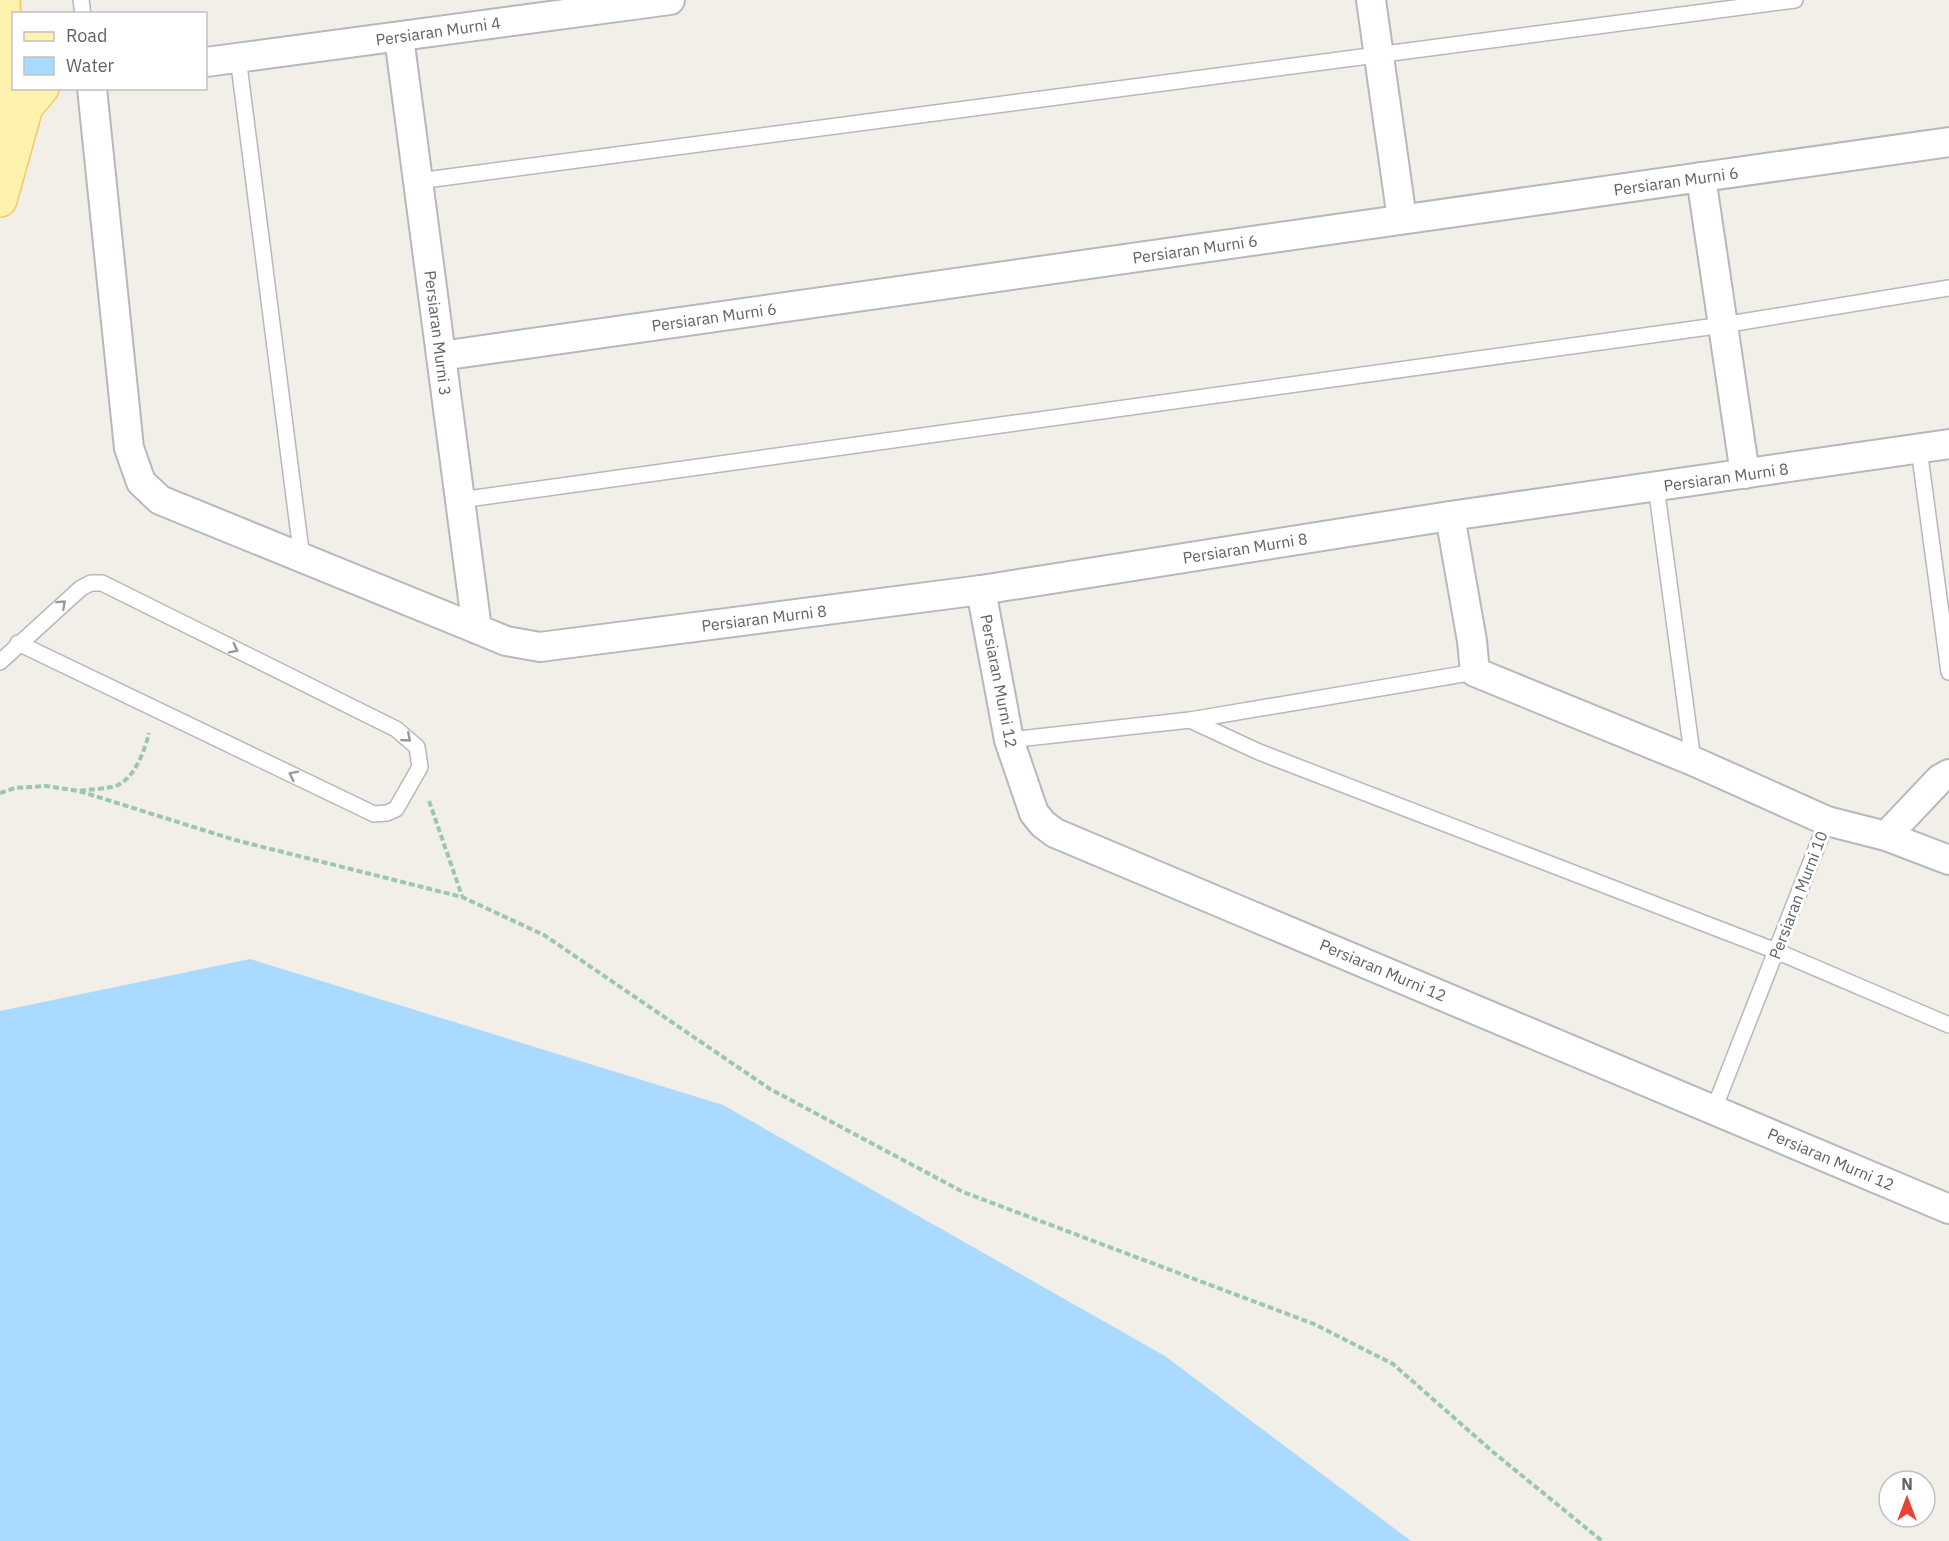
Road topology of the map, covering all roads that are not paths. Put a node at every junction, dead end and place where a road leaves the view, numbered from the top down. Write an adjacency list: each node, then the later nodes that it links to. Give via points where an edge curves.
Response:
1 (3, 0): 12 (main road)
2 (670, 0): 5 (street, Persiaran Murni 4)
3 (1371, 0): 6 (street)
4 (1795, 0): 6 (lane)
5 (399, 37): 7 (street, Persiaran Murni 4); 14 (street, Persiaran Murni 3)
6 (1379, 55): 14 (lane); 16 (street)
7 (238, 57): 8 (street, Persiaran Murni 4); 26 (lane)
8 (207, 62)
9 (40, 90): 15 (main road, via 27,107)
10 (92, 90): 26 (street, Persiaran Murni 8, via 129,448 141,482 160,500)
11 (1949, 142): 13 (street, Persiaran Murni 6)
12 (0, 144)
13 (1701, 177): 16 (street, Persiaran Murni 6); 18 (street)
14 (418, 181): 19 (street, Persiaran Murni 3)
15 (0, 200)
16 (1402, 219): 19 (street, Persiaran Murni 6)
17 (1949, 288): 18 (lane)
18 (1723, 325): 22 (street); 24 (lane)
19 (441, 356): 24 (street, Persiaran Murni 3)
20 (1949, 444): 21 (street, Persiaran Murni 8)
21 (1918, 449): 22 (street, Persiaran Murni 8); 28 (lane)
22 (1745, 474): 23 (street, Persiaran Murni 8)
23 (1656, 486): 25 (street, Persiaran Murni 8); 36 (lane)
24 (460, 500): 29 (street, Persiaran Murni 3)
25 (1450, 516): 27 (street, Persiaran Murni 8); 32 (street)
26 (302, 559): 29 (street, Persiaran Murni 8)
27 (981, 590): 29 (street, Persiaran Murni 8, via 540,647); 35 (street, Persiaran Murni 12)
28 (1944, 601): 33 (lane)
29 (477, 629)
30 (18, 643): 30 (lane, one-way to 30, via 81,588 102,583 396,729 417,747 420,767 396,809 374,814); 31 (lane)
31 (0, 662)
32 (1475, 672): 34 (lane); 36 (street)
33 (1949, 672)
34 (1190, 720): 35 (lane); 41 (lane, via 1270,756)
35 (1009, 740): 43 (street, Persiaran Murni 12, via 1034,813 1055,833)
36 (1694, 760): 38 (street)
37 (1949, 774): 39 (street)
38 (1827, 820): 39 (street, Persiaran Murni 10); 41 (lane, Persiaran Murni 10)
39 (1886, 836): 40 (street, Persiaran Murni 10)
40 (1949, 860)
41 (1776, 951): 42 (lane); 43 (lane, Persiaran Murni 10)
42 (1949, 1025)
43 (1714, 1109): 44 (street, Persiaran Murni 12)
44 (1949, 1209)

